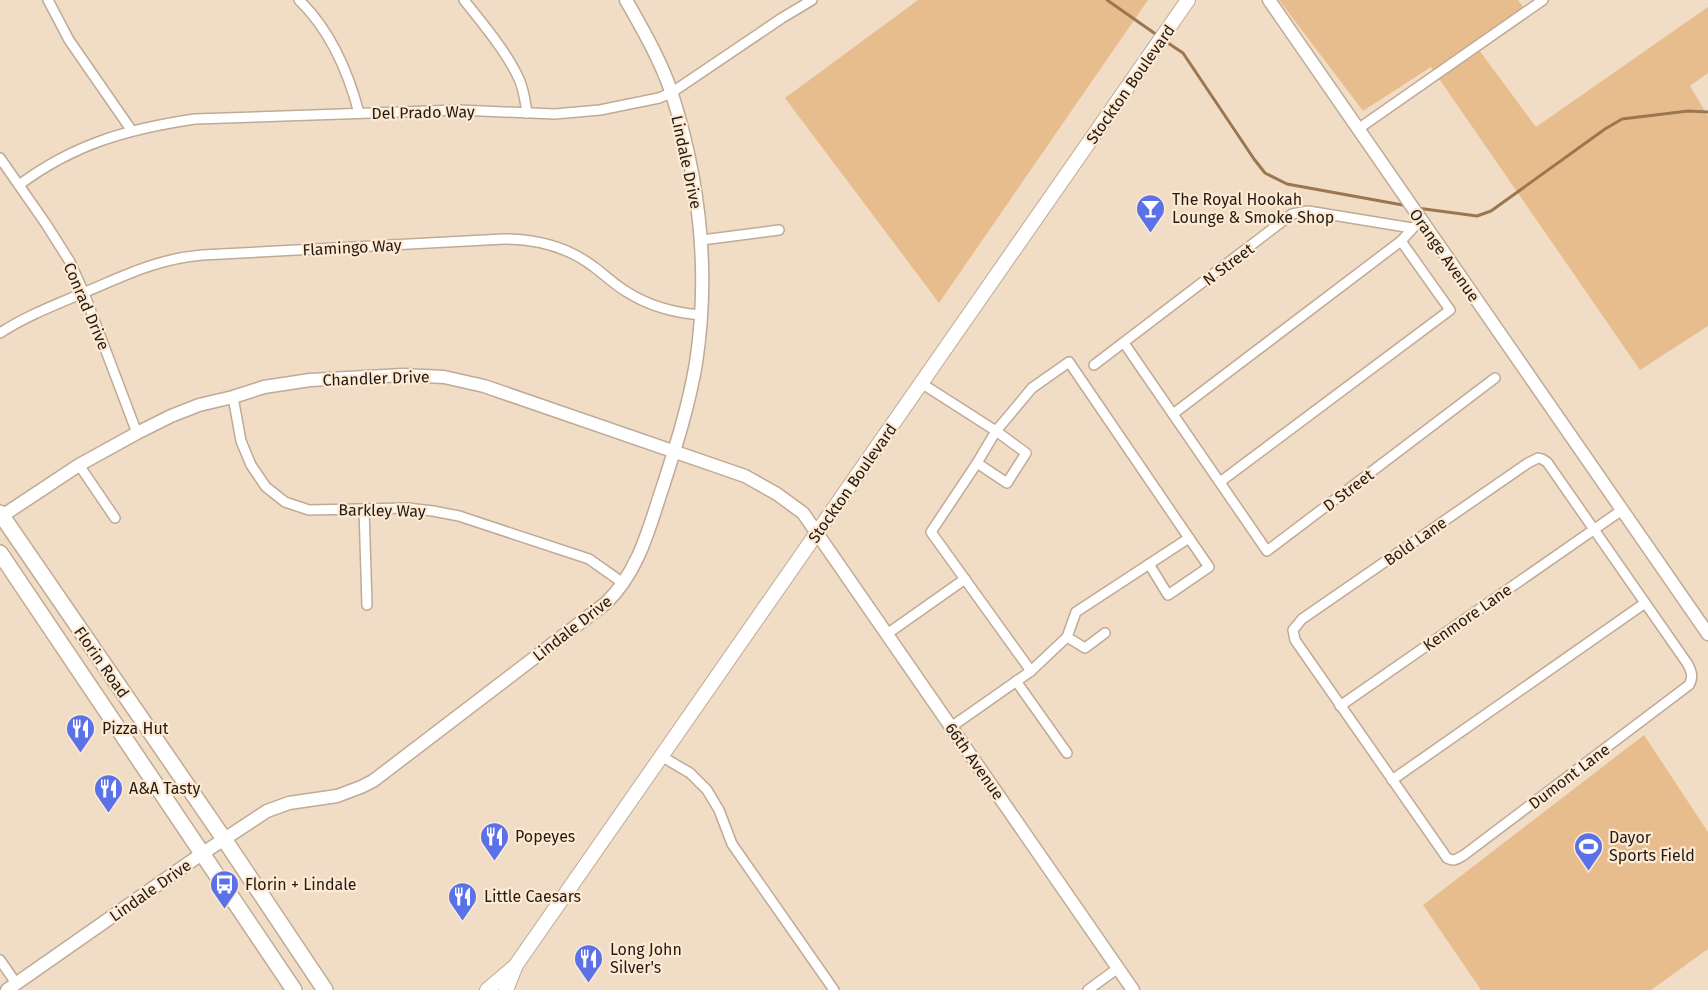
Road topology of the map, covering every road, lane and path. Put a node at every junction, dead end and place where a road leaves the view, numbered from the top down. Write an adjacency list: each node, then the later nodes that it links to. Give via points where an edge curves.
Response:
1 (48, 0): 15 (street, via 69,40)
2 (299, 0): 12 (street, via 332,43)
3 (464, 0): 13 (street, via 510,62 524,94)
4 (626, 0): 11 (street, Lindale Drive)
5 (790, 0): 10 (street)
6 (812, 0): 10 (street, Del Prado Way)
7 (1188, 0): 28 (main road, Stockton Boulevard)
8 (1269, 0): 14 (street, Orange Avenue)
9 (1544, 0): 14 (street)
10 (796, 9): 11 (street, Del Prado Way)
11 (671, 93): 13 (street, Del Prado Way, via 600,110); 20 (street, Lindale Drive, via 690,163)
12 (359, 113): 13 (street, Del Prado Way); 15 (street, Del Prado Way, via 195,120)
13 (527, 113)
14 (1358, 129): 18 (street, Orange Avenue)
15 (132, 131): 17 (street, Del Prado Way, via 77,150 42,167)
16 (0, 158): 17 (street, Conrad Drive)
17 (19, 185): 22 (street, Conrad Drive, via 70,262)
18 (1417, 221): 21 (street); 25 (street, N Street, via 1308,211 1292,214); 38 (street, Orange Avenue)
19 (779, 230): 20 (street)
20 (702, 240): 23 (street, Lindale Drive)
21 (1401, 241): 30 (street); 36 (street, via 1450,310)
22 (84, 293): 23 (street, Flamingo Way, via 137,269 188,256 517,239 542,242 575,254 643,301); 24 (street, Flamingo Way); 32 (street, Conrad Drive)
23 (701, 315): 33 (street, Lindale Drive, via 692,380)
24 (0, 333)
25 (1124, 343): 26 (street, N Street); 30 (street)
26 (1094, 365)
27 (1495, 378): 36 (street, D Street, via 1267,551)
28 (921, 383): 31 (street); 42 (main road, Stockton Boulevard)
29 (233, 398): 32 (street, Chandler Drive, via 199,405); 33 (street, Chandler Drive, via 264,387 310,380 444,377 484,386); 37 (street, Barkley Way, via 246,453 258,477 275,496 309,510)
30 (1173, 414): 36 (street)
31 (996, 431): 34 (street); 34 (street, via 1026,453 1007,483); 44 (street, via 1032,388 1069,362)
32 (136, 433): 35 (street, Chandler Drive)
33 (675, 452): 42 (street, Chandler Drive, via 746,476 803,513); 49 (street, Lindale Drive, via 638,557)
34 (977, 464): 48 (street, via 932,532)
35 (80, 465): 39 (street, Chandler Drive); 40 (street)
36 (1220, 482)
37 (364, 509): 49 (street, Barkley Way, via 407,508 459,516 589,559); 51 (street)
38 (1622, 510): 41 (street); 54 (street, Orange Avenue)
39 (1, 515): 45 (main road, Florin Road)
40 (116, 518)
41 (1594, 529): 50 (street, Dumont Lane); 58 (street, Kenmore Lane); 58 (street, Bold Lane, via 1547,462 1538,458 1302,619 1293,630 1294,640)
42 (817, 533): 53 (street, 66th Avenue); 61 (main road, Stockton Boulevard)
43 (0, 535): 45 (main road)
44 (1188, 538): 47 (street); 47 (street, via 1209,567 1168,594)
45 (18, 542): 63 (main road, Florin Road)
46 (0, 553): 64 (main road, Florin Road)
47 (1149, 564): 55 (street, via 1076,612)
48 (965, 579): 53 (street); 56 (street)
49 (622, 583): 63 (street, Lindale Drive, via 606,603 373,781 338,796 278,807)
50 (1645, 603): 62 (street); 62 (street, Dumont Lane, via 1690,669 1689,684 1464,855 1451,861 1447,858)
51 (367, 605)
52 (1105, 633): 55 (street, via 1085,648)
53 (887, 634): 59 (street, 66th Avenue)
54 (1708, 634)
55 (1067, 638): 56 (street)
56 (1031, 671): 57 (street)
57 (1016, 681): 59 (street); 60 (street)
58 (1341, 706): 62 (street, Dumont Lane)
59 (951, 728): 67 (street, 66th Avenue)
60 (1067, 753)
61 (661, 756): 66 (main road, Stockton Boulevard); 73 (street, via 690,773 707,790 738,854)
62 (1392, 780)
63 (224, 839): 64 (street, Lindale Drive); 70 (main road, Florin Road)
64 (203, 853): 68 (street, Lindale Drive); 69 (main road, Florin Road)
65 (0, 960): 68 (street)
66 (516, 965): 71 (main road, Stockton Boulevard); 72 (main road, Stockton Boulevard)
67 (1118, 968): 74 (street); 75 (street, 66th Avenue)
68 (11, 987)
69 (294, 990)
70 (325, 990)
71 (487, 990)
72 (506, 990)
73 (834, 990)
74 (1088, 990)
75 (1133, 990)

